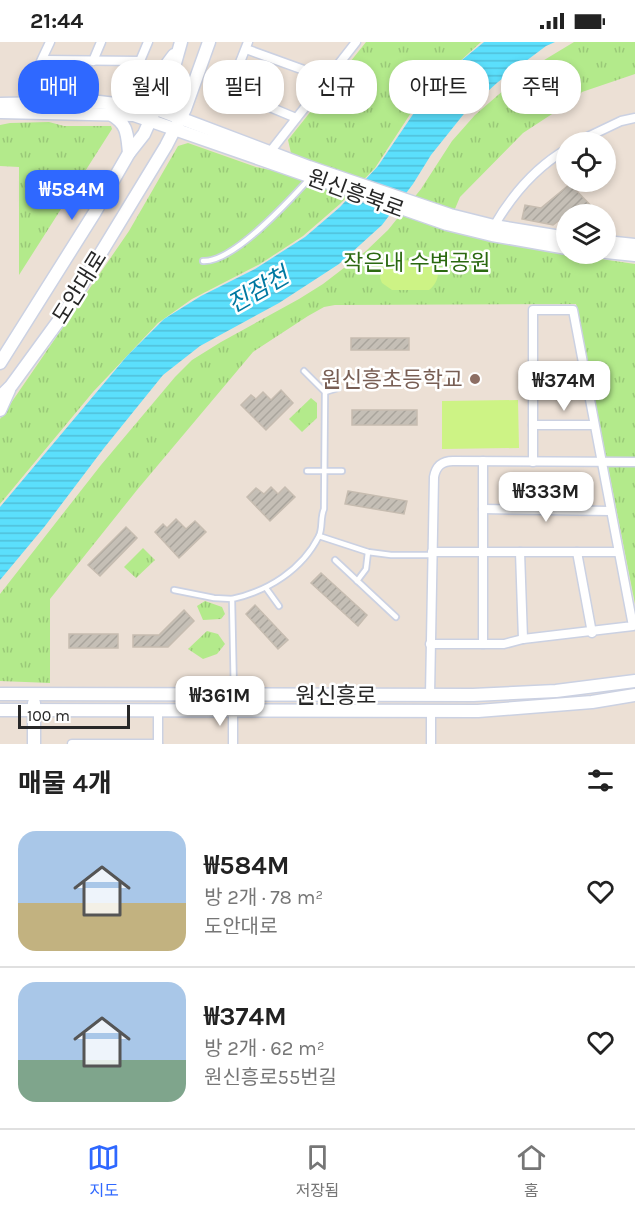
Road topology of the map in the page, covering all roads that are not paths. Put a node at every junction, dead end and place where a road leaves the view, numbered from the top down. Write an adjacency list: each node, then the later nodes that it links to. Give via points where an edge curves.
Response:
1 (50, 42): 8 (street)
2 (101, 42): 9 (street)
3 (148, 42): 11 (street, via 140,61)
4 (209, 42): 23 (street, 도안대로)
5 (356, 42): 10 (street)
6 (179, 46): 13 (street, via 154,82 139,95)
7 (247, 46): 12 (street); 21 (street, via 229,90)
8 (43, 60)
9 (93, 60)
10 (341, 60)
11 (99, 61)
12 (296, 66)
13 (99, 102): 16 (street)
14 (0, 104): 15 (street)
15 (18, 104)
16 (111, 105)
17 (0, 112): 18 (street)
18 (109, 114): 19 (street); 26 (street, via 124,126)
19 (154, 114): 23 (street, 원신흥북로); 26 (street, 도안대로)
20 (299, 114): 21 (street)
21 (296, 118): 25 (street)
22 (635, 118): 24 (street)
23 (178, 123): 25 (street, 원신흥북로); 28 (street, 원신흥북로); 43 (street, 도안대로, via 65,312)
24 (598, 132)
25 (270, 152): 29 (street, 원신흥북로)
26 (129, 153): 39 (street, 도안대로)
27 (556, 157): 31 (street, via 507,202)
28 (311, 177): 29 (street, 원신흥북로); 38 (lane, via 271,219 234,249 220,258)
29 (334, 181): 30 (street, 원신흥북로)
30 (423, 211): 31 (street, 원신흥북로); 35 (street, 원신흥북로, via 492,235)
31 (494, 226): 32 (street, 원신흥북로)
32 (556, 236)
33 (616, 243): 34 (street)
34 (635, 245)
35 (556, 246)
36 (616, 253): 37 (street)
37 (635, 255)
38 (203, 261)
39 (11, 347): 40 (street); 41 (street, 도안대로)
40 (0, 355)
41 (0, 363)
42 (304, 371): 45 (lane)
43 (11, 386): 46 (street, 도안대로); 47 (street)
44 (338, 388): 45 (lane)
45 (325, 392): 55 (lane)
46 (0, 397)
47 (0, 410)
48 (533, 425): 49 (street); 49 (street, via 533,310 573,310); 51 (street)
49 (594, 425): 52 (street)
50 (483, 461): 51 (street); 57 (street); 65 (street, via 444,461 435,471)
51 (533, 462): 52 (street)
52 (603, 462): 53 (street); 58 (street)
53 (635, 462)
54 (307, 471): 55 (lane)
55 (324, 471): 56 (lane); 59 (lane)
56 (342, 471)
57 (483, 509): 58 (street); 61 (street)
58 (610, 511): 64 (street)
59 (319, 536): 60 (lane); 68 (lane, via 289,572)
60 (368, 552): 65 (lane); 67 (lane, via 366,569)
61 (483, 552): 62 (street); 65 (street); 76 (street)
62 (520, 552): 63 (street); 74 (street)
63 (577, 552): 64 (street); 73 (street)
64 (618, 552): 73 (street, via 633,626)
65 (432, 553): 75 (street)
66 (335, 560): 67 (lane)
67 (357, 581): 72 (lane)
68 (266, 588): 70 (lane); 71 (lane)
69 (174, 590): 70 (lane)
70 (232, 599): 79 (lane)
71 (279, 606)
72 (396, 617)
73 (592, 633): 74 (street)
74 (524, 639): 76 (street)
75 (430, 644): 76 (street); 81 (street)
76 (483, 644)
77 (635, 681): 81 (street, 원신흥로, via 556,691)
78 (0, 694): 80 (street, 원신흥로)
79 (234, 694): 80 (street, 원신흥로); 81 (street, 원신흥로)
80 (34, 695): 85 (street)
81 (430, 695)
82 (635, 695): 87 (street, 원신흥로, via 524,709)
83 (158, 709): 85 (street, 원신흥로); 86 (street, 원신흥로); 91 (street)
84 (0, 710): 85 (street, 원신흥로)
85 (34, 710): 88 (street)
86 (233, 710): 87 (street, 원신흥로); 92 (street)
87 (430, 711): 93 (street)
88 (34, 744)
89 (72, 744): 90 (street)
90 (114, 744): 91 (street)
91 (158, 744)
92 (233, 744)
93 (431, 744)

